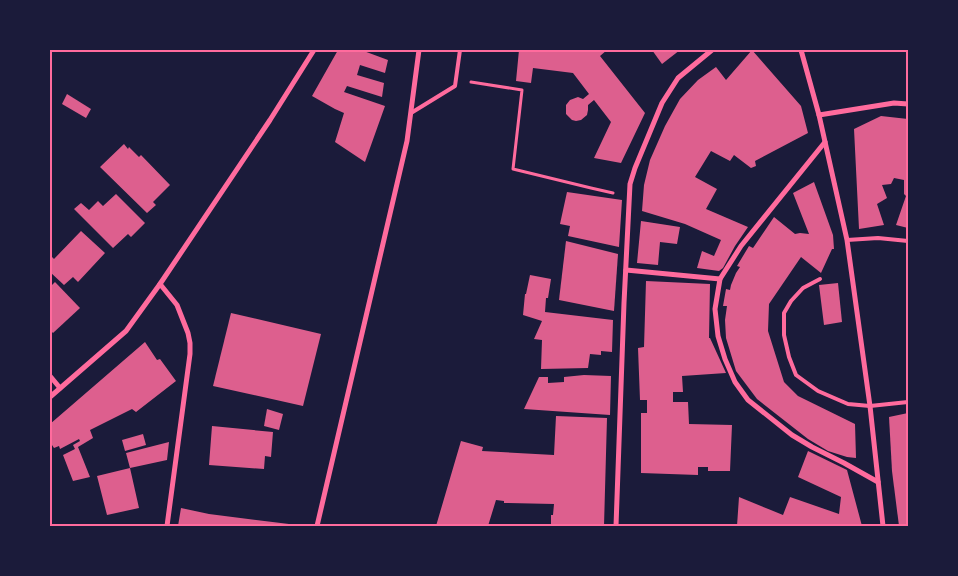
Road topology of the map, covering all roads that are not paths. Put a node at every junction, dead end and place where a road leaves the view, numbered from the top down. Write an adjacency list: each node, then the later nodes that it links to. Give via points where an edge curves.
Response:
1 (314, 50): 15 (street)
2 (419, 50): 7 (street)
3 (460, 50): 7 (lane, via 455,86)
4 (712, 50): 12 (street, via 678,78 662,103 635,168 630,184)
5 (801, 50): 8 (street)
6 (908, 104): 8 (street, via 894,103)
7 (411, 113): 23 (street)
8 (819, 115): 9 (street)
9 (825, 142): 10 (street); 13 (street, via 741,246)
10 (847, 240): 11 (lane, via 878,238); 20 (street)
11 (908, 241)
12 (626, 270): 13 (street); 24 (street)
13 (720, 279): 21 (street, via 715,309 718,336 735,382 748,400 792,435)
14 (820, 279): 20 (lane, via 803,288 784,313 784,335 796,375 818,391 848,404)
15 (160, 284): 17 (street, via 126,331); 22 (street, via 177,305 190,343)
16 (50, 376): 17 (street)
17 (60, 388): 18 (street)
18 (50, 396)
19 (908, 402): 20 (lane)
20 (870, 406): 21 (street)
21 (878, 482): 25 (street)
22 (167, 526)
23 (317, 526)
24 (616, 526)
25 (883, 526)

